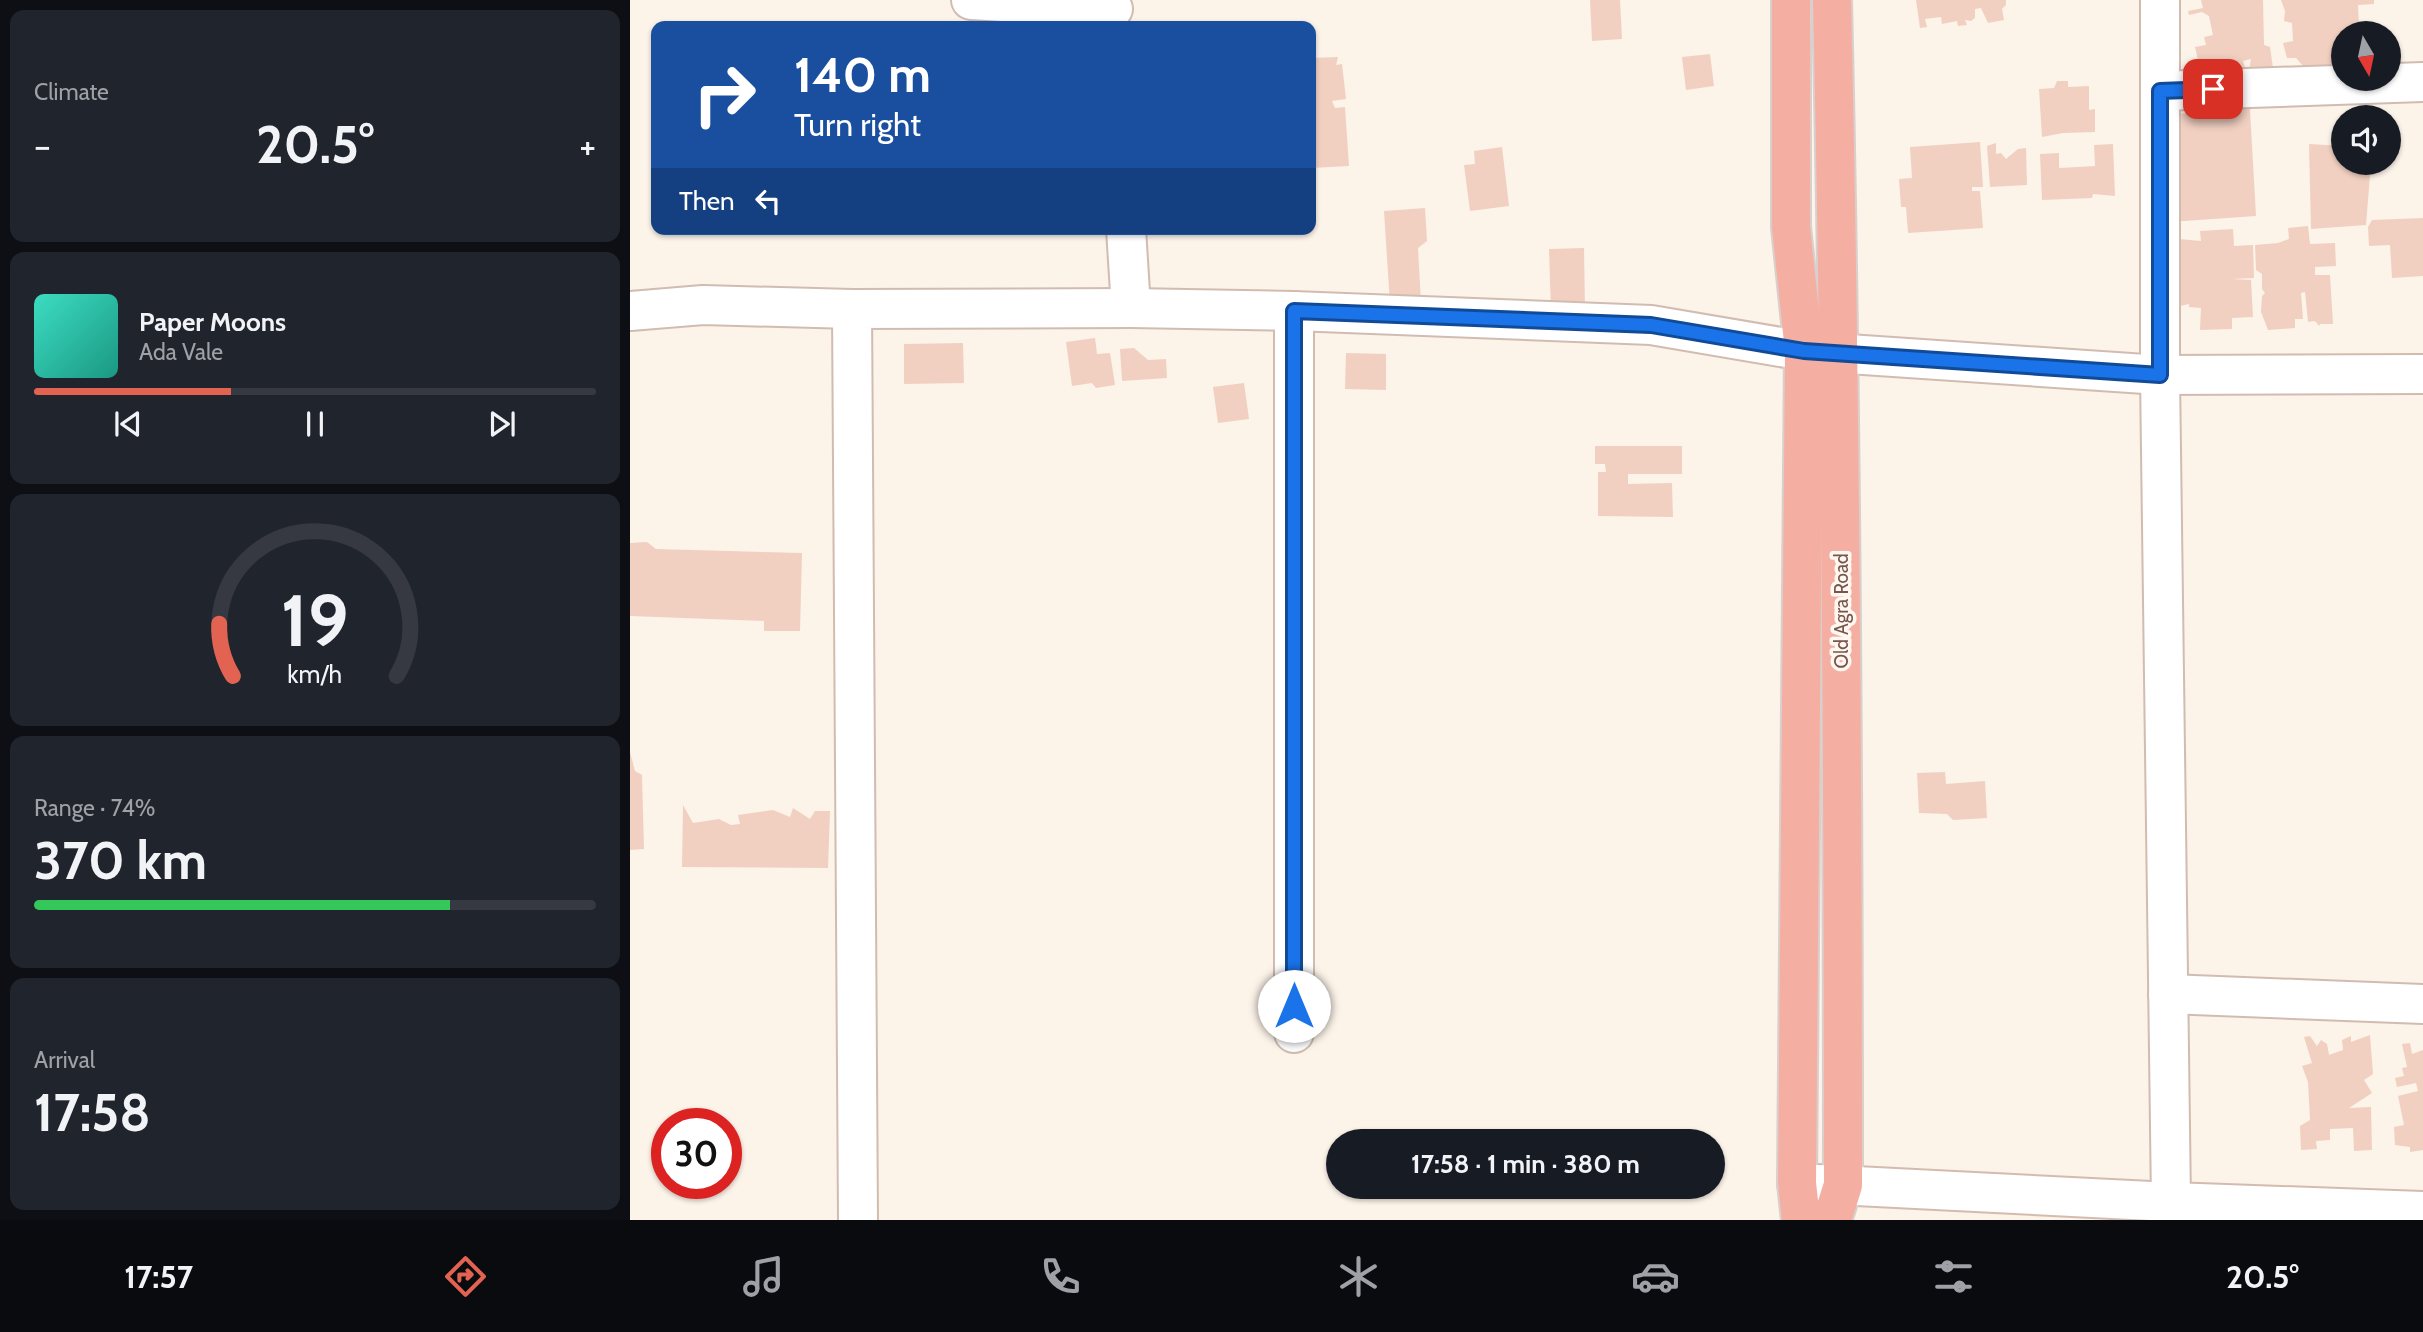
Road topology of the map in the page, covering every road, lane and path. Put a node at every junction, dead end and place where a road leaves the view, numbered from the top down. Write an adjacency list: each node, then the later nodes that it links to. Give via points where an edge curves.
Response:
1 (971, 0): 5 (street)
2 (1791, 0): 13 (highway, via 1791,227)
3 (1832, 0): 13 (highway, Old Agra Road)
4 (2160, 0): 7 (street)
5 (1113, 12)
6 (2423, 82): 7 (street)
7 (2160, 91): 15 (street)
8 (1126, 235): 9 (street)
9 (1131, 308): 10 (street); 12 (street)
10 (852, 309): 11 (street, via 703,305); 23 (street)
11 (630, 311)
12 (1294, 311): 13 (street, via 1651,325); 18 (street)
13 (1822, 352): 15 (street); 19 (highway); 21 (highway, Old Agra Road)
14 (2423, 374): 15 (street)
15 (2160, 375): 16 (street)
16 (2168, 994): 17 (street); 20 (street)
17 (2423, 1004)
18 (1294, 1034)
19 (1797, 1183): 21 (street); 24 (highway)
20 (2171, 1202): 21 (street); 22 (street)
21 (1837, 1203)
22 (2423, 1211)
23 (858, 1220)
24 (1801, 1220)

